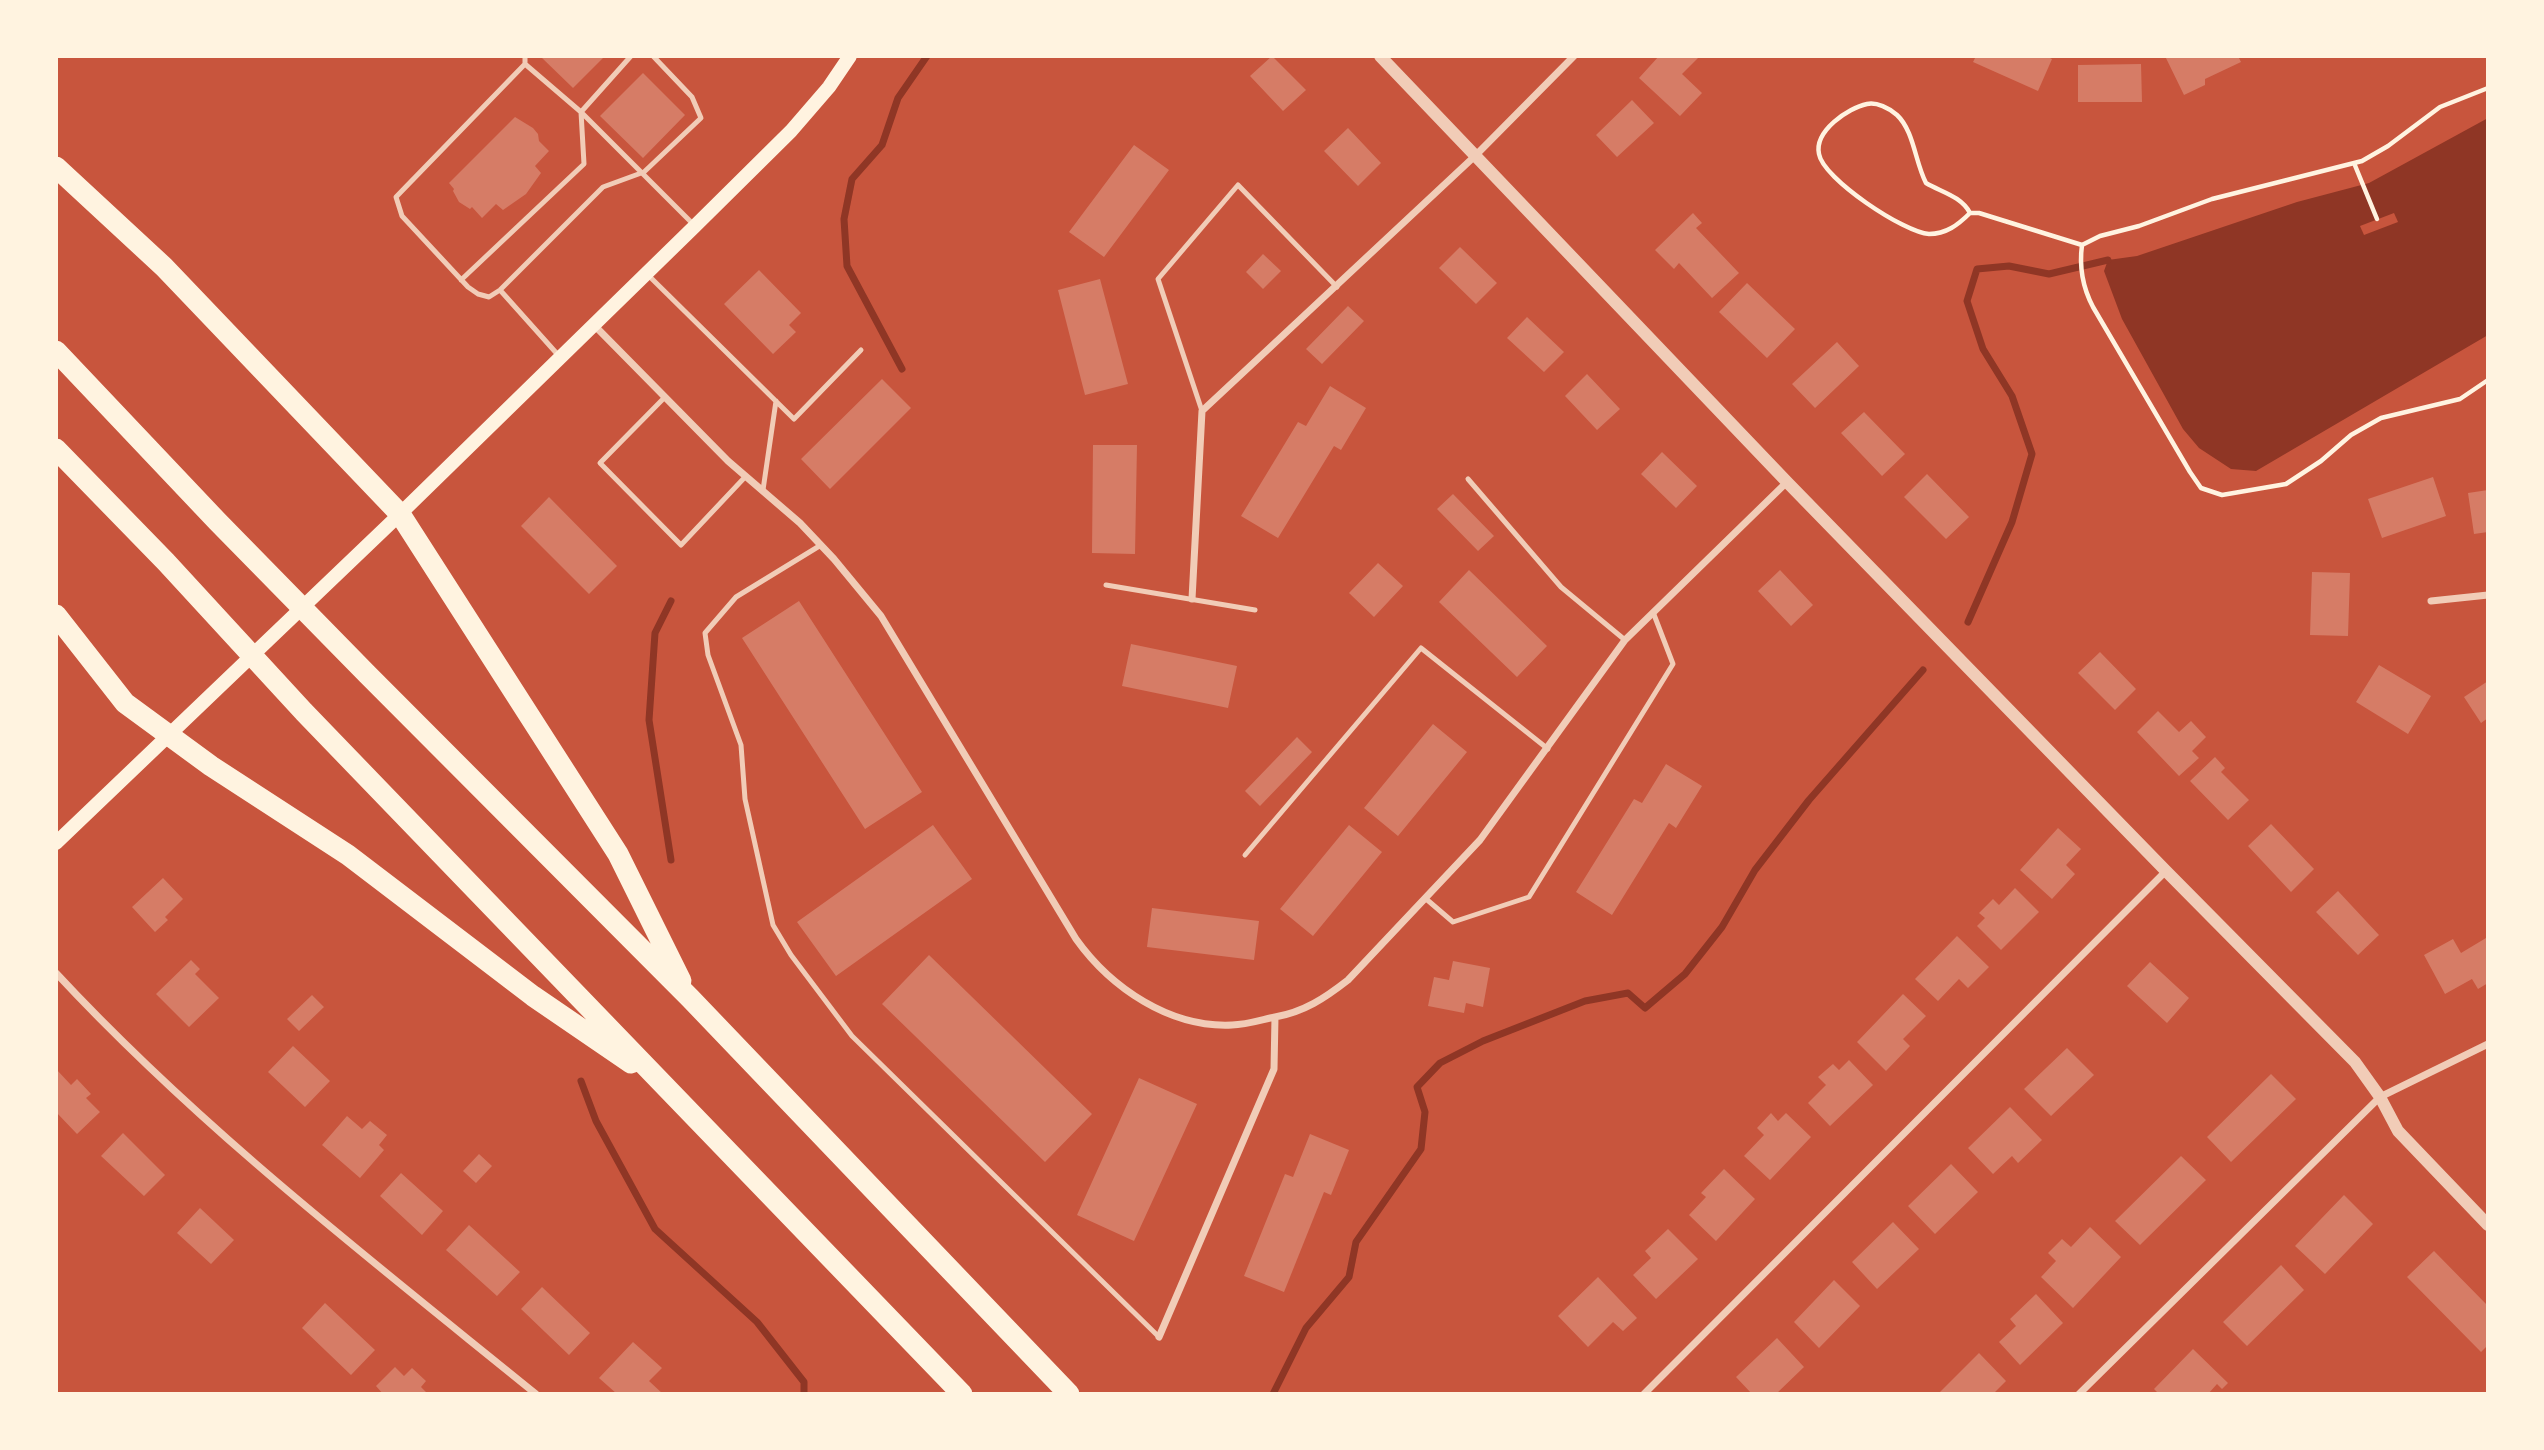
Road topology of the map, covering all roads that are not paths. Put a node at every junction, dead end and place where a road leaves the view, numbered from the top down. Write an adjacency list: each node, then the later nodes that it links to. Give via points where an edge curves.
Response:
1 (525, 56): 7 (lane)
2 (631, 56): 8 (lane)
3 (653, 56): 11 (lane, via 692,97 701,118)
4 (850, 56): 12 (main road, via 790,131)
5 (1380, 56): 9 (street)
6 (1574, 56): 9 (street)
7 (525, 64): 8 (lane); 14 (lane, via 396,197 402,216)
8 (581, 112): 11 (lane); 14 (lane, via 584,164)
9 (1476, 155): 15 (street); 27 (street)
10 (56, 167): 29 (highway, via 164,267)
11 (644, 172): 12 (lane); 16 (lane, via 603,187)
12 (695, 226): 13 (main road)
13 (647, 273): 17 (main road); 22 (lane)
14 (461, 280): 16 (lane, via 489,297)
15 (1337, 286): 23 (street); 23 (lane, via 1238,185 1158,279)
16 (500, 290): 20 (lane)
17 (594, 325): 20 (main road); 21 (street)
18 (861, 350): 22 (lane, via 794,419)
19 (56, 351): 46 (highway, via 367,674)
20 (561, 358): 29 (main road)
21 (665, 397): 25 (street); 25 (lane, via 600,463 681,545)
22 (776, 401): 28 (lane)
23 (1202, 411): 33 (street)
24 (56, 449): 49 (highway)
25 (746, 476): 28 (street)
26 (1468, 479): 38 (lane, via 1561,587)
27 (1787, 482): 36 (street); 43 (street)
28 (762, 491): 30 (street)
29 (401, 514): 39 (main road); 46 (highway, via 618,854)
30 (821, 545): 47 (street, via 881,616 1076,939 1109,978 1182,1018 1232,1026); 52 (lane, via 736,597 705,633 708,655 741,745 745,799 774,925 852,1036)
31 (1106, 585): 33 (lane)
32 (2488, 595): 34 (street)
33 (1192, 599): 35 (lane)
34 (2431, 601)
35 (1255, 610)
36 (1653, 612): 38 (street); 44 (lane, via 1673,664 1529,897 1453,922)
37 (56, 615): 39 (highway, via 125,703)
38 (1625, 640): 40 (street)
39 (167, 735): 41 (main road); 49 (highway, via 348,855 533,996)
40 (1548, 749): 42 (lane, via 1421,648); 44 (street, via 1480,840)
41 (56, 842)
42 (1245, 855)
43 (2166, 871): 50 (street, via 2355,1062); 56 (street)
44 (1425, 898): 47 (street, via 1348,980 1323,999)
45 (56, 972): 53 (street, via 217,1129)
46 (690, 998): 55 (highway)
47 (1275, 1017): 52 (street, via 1274,1069)
48 (2488, 1044): 50 (street)
49 (668, 1088): 54 (highway)
50 (2380, 1097): 51 (street, via 2398,1131); 57 (street)
51 (2488, 1225)
52 (1160, 1337)
53 (536, 1394)
54 (962, 1394)
55 (1069, 1394)
56 (1644, 1394)
57 (2078, 1394)

